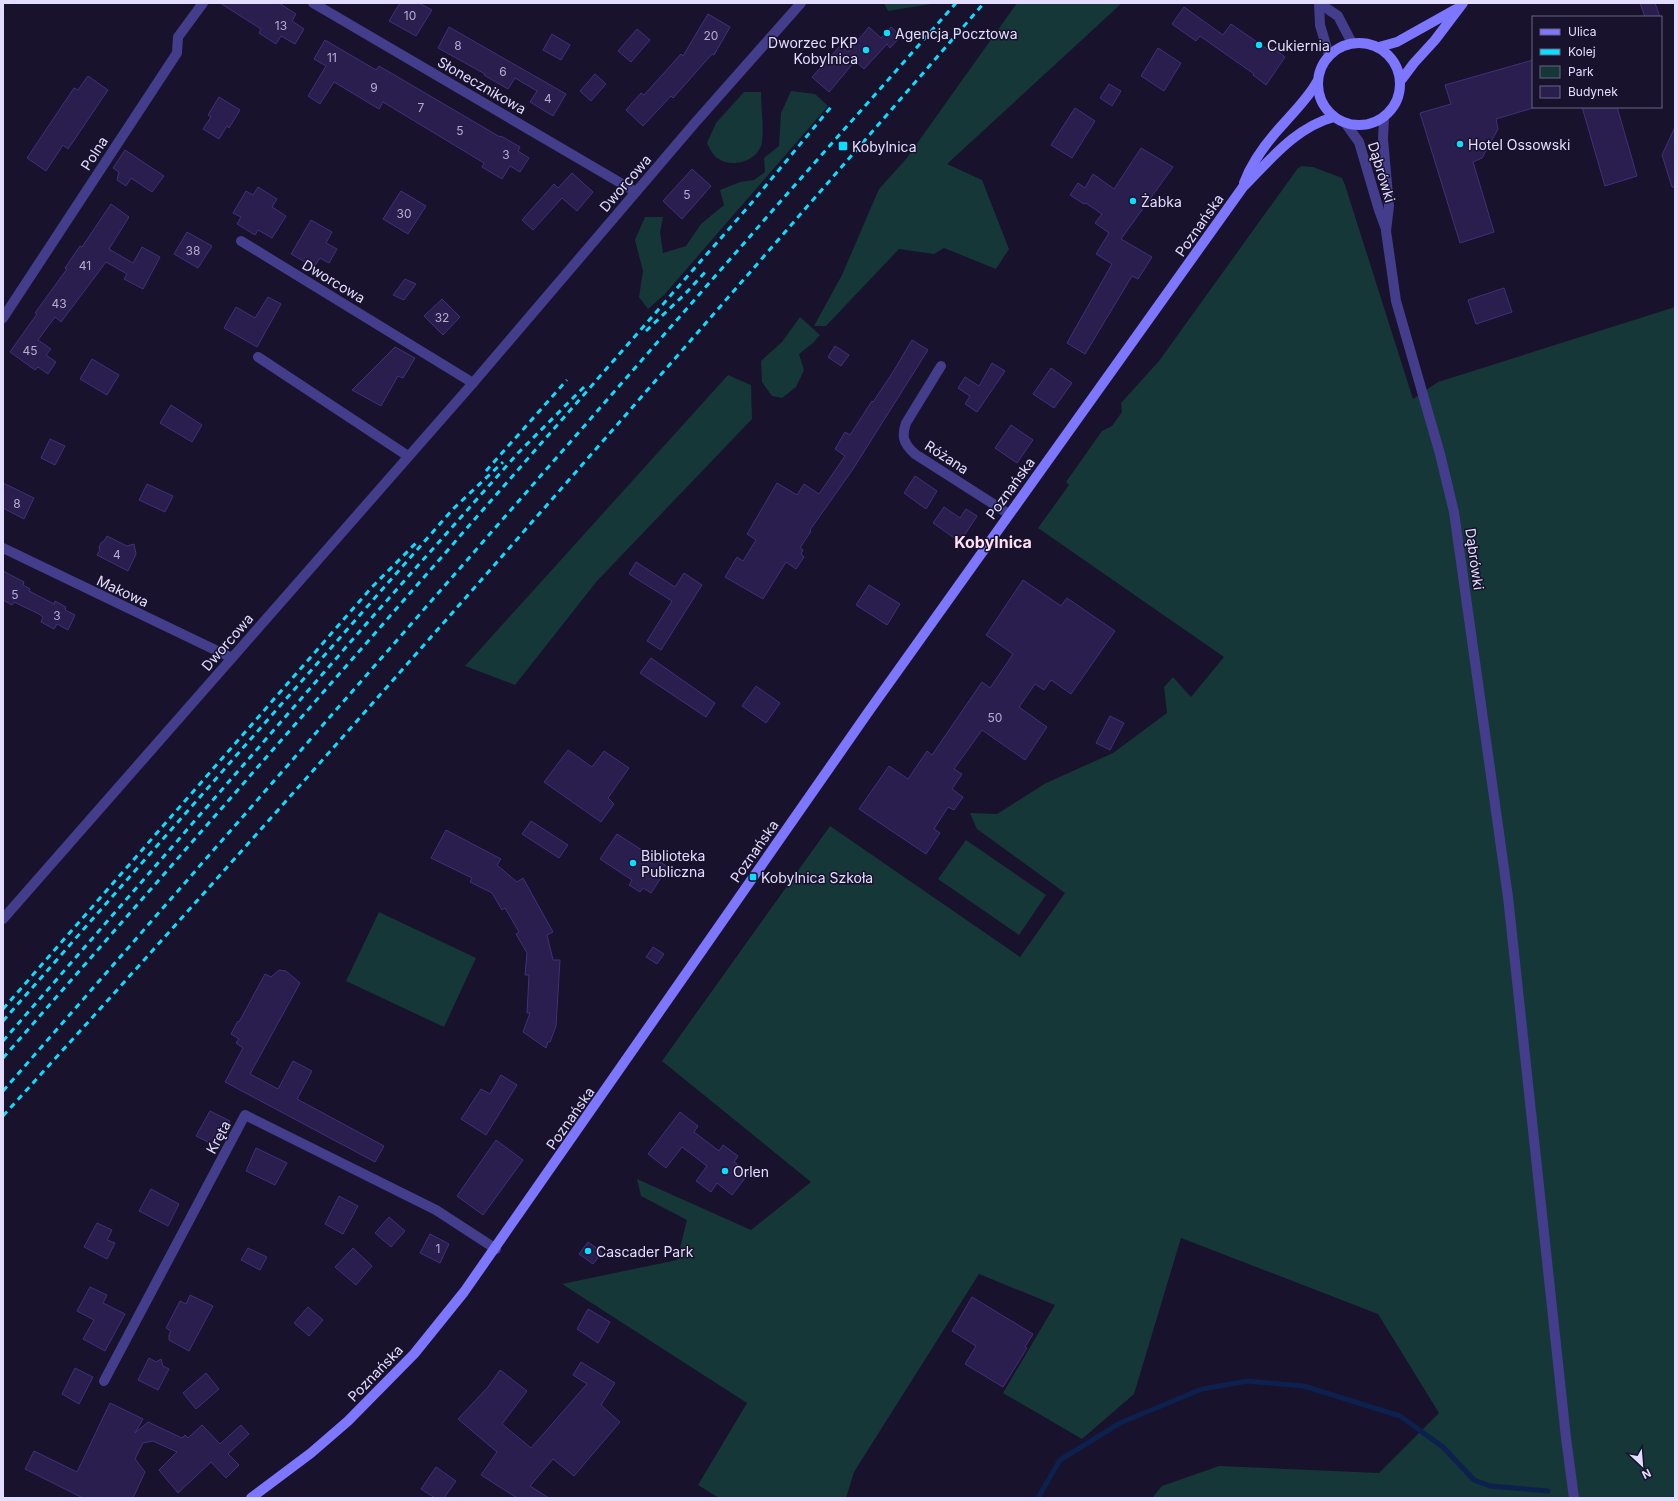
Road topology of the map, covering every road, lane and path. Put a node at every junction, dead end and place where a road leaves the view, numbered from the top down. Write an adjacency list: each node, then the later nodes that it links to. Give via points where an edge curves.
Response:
1 (203, 3): 18 (street, Polna, via 178,37 176,53)
2 (313, 3): 15 (street, Słonecznikowa)
3 (801, 3): 15 (street, Dworcowa)
4 (1319, 3): 6 (street, via 1338,16); 8 (street, via 1320,25)
5 (1462, 4): 7 (main road, via 1397,42); 9 (main road)
6 (1352, 43): 7 (main road, via 1366,43); 8 (main road)
7 (1379, 48): 9 (main road, via 1390,56)
8 (1329, 55): 10 (main road, via 1321,68)
9 (1402, 79): 12 (main road, via 1394,107)
10 (1318, 82): 11 (main road, via 1319,95 1324,107); 14 (main road, Poznańska, via 1310,96 1265,146 1250,168)
11 (1334, 117): 13 (main road); 14 (main road, Poznańska, via 1313,124 1300,133)
12 (1384, 117): 13 (main road, via 1372,124); 16 (street, Dąbrówki, via 1383,139 1389,206)
13 (1346, 124): 16 (street, Dąbrówki, via 1359,142)
14 (1243, 187): 23 (main road, Poznańska)
15 (636, 192): 21 (street, Dworcowa)
16 (1386, 231): 30 (street, Dąbrówki, via 1398,310 1440,454 1454,512 1508,897)
17 (241, 241): 21 (street, Dworcowa)
18 (3, 318)
19 (258, 357): 22 (street)
20 (941, 366): 23 (street, Różana, via 906,423 903,431 904,441 915,454)
21 (473, 383): 22 (street, Dworcowa)
22 (408, 456): 25 (street, Dworcowa)
23 (1009, 514): 27 (main road, Poznańska, via 818,784)
24 (3, 548): 25 (street, Makowa)
25 (232, 658): 26 (street, Dworcowa)
26 (3, 919)
27 (496, 1249): 28 (street, Kręta, via 436,1210 245,1115); 29 (main road, Poznańska, via 441,1323 380,1390 311,1453)
28 (104, 1382)
29 (251, 1498)
30 (1574, 1498)

